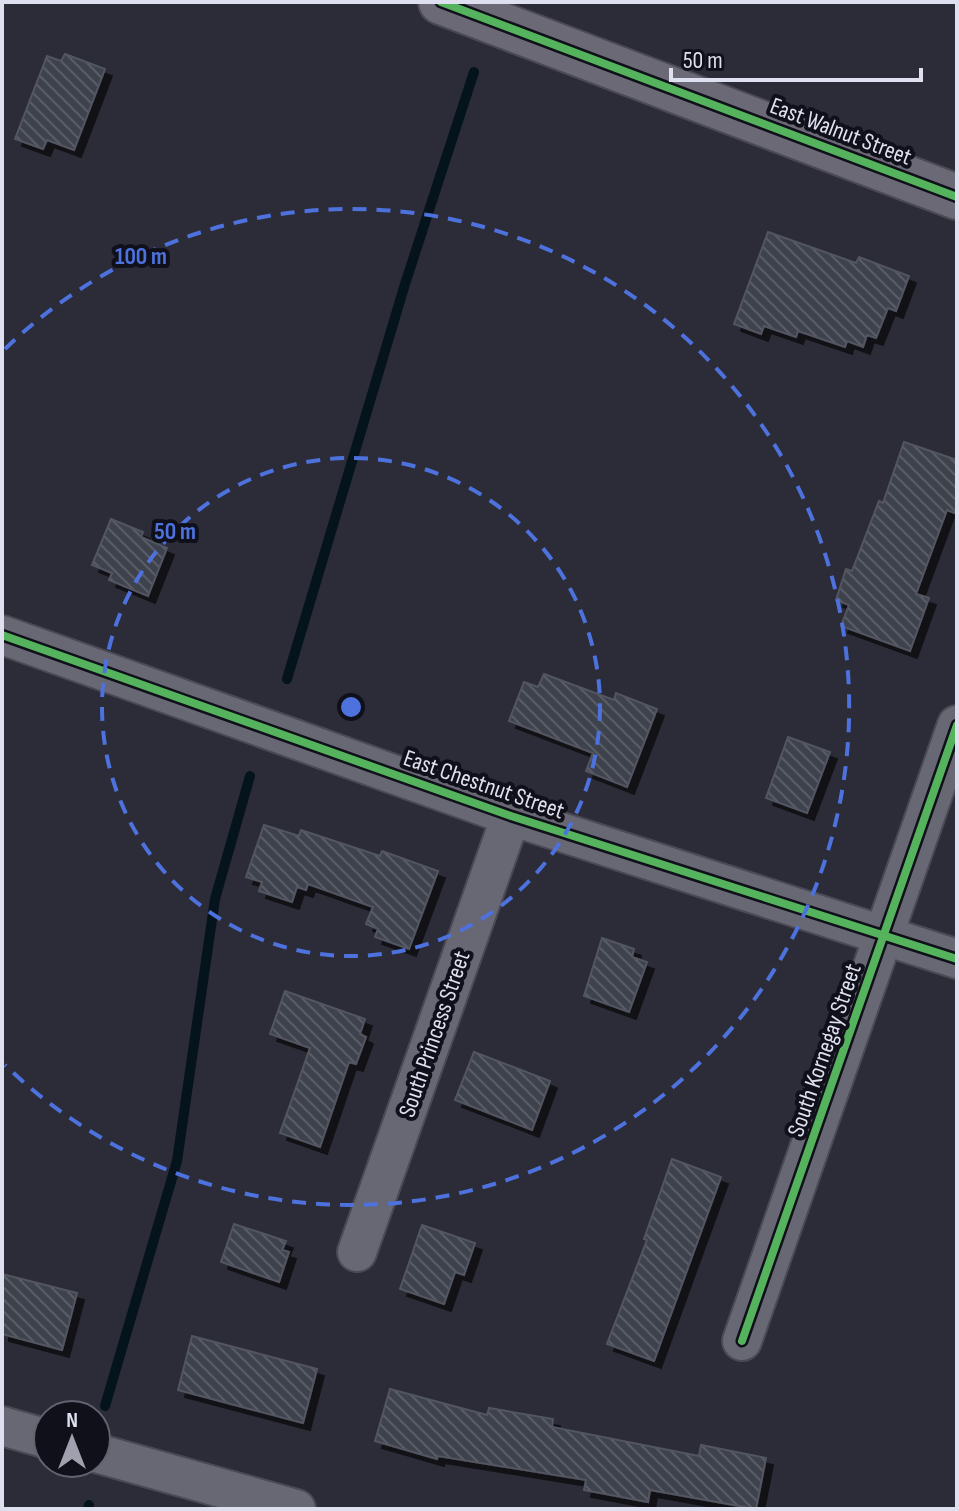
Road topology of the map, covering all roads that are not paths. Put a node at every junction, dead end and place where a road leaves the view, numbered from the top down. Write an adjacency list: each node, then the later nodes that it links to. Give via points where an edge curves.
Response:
1 (441, 2): 2 (street, East Walnut Street)
2 (957, 197)
3 (2, 635): 5 (street, East Chestnut Street)
4 (957, 725): 6 (street, South Kornegay Street)
5 (511, 816): 6 (street, East Chestnut Street); 8 (street, South Princess Street)
6 (886, 934): 7 (street, East Chestnut Street); 9 (street, South Kornegay Street)
7 (957, 959)
8 (357, 1252)
9 (742, 1341)
10 (2, 1426): 11 (street)
11 (32, 1434)
12 (112, 1457): 13 (street)
13 (296, 1509)

